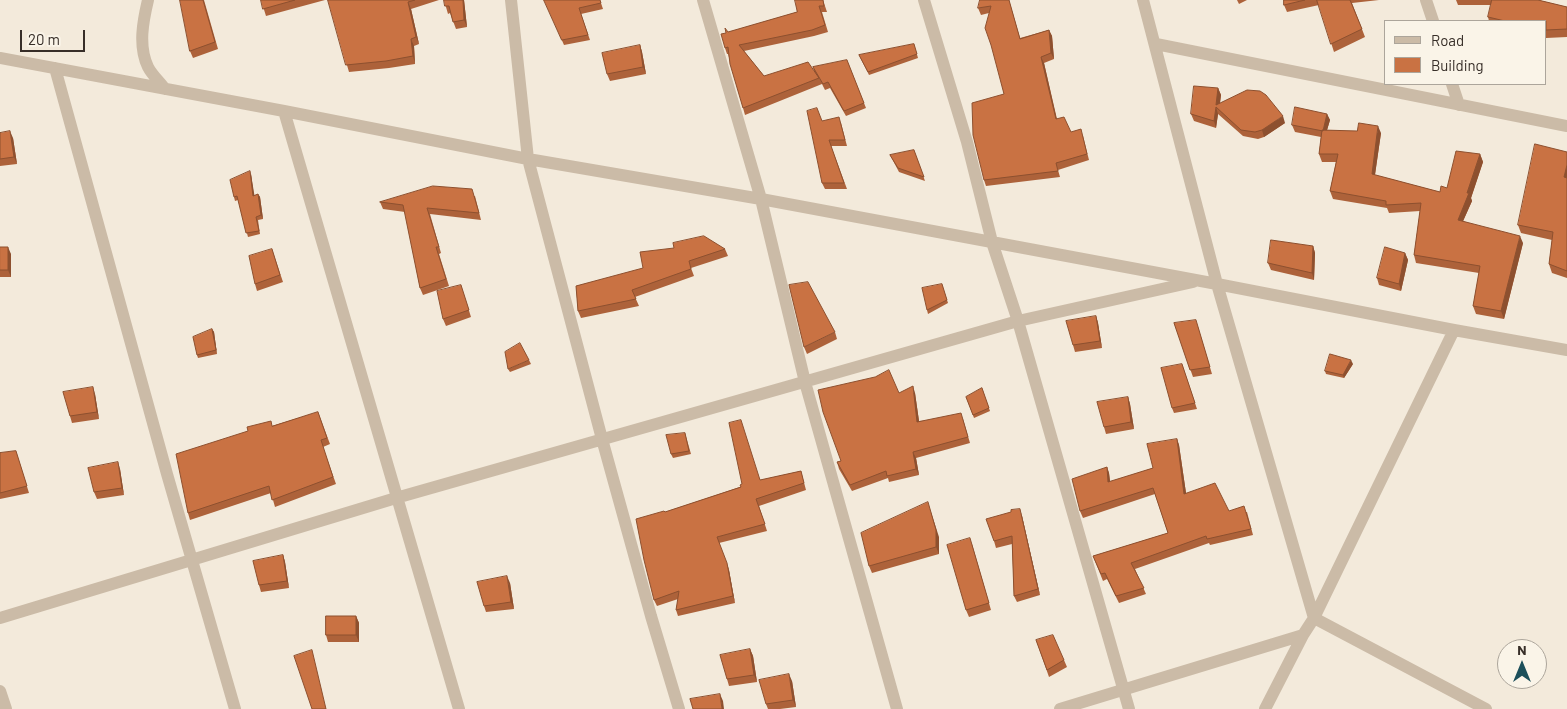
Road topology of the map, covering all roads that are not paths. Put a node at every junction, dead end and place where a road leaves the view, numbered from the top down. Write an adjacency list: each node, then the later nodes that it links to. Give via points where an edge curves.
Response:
1 (148, 0): 12 (street, via 142,46 148,67)
2 (511, 0): 16 (street)
3 (703, 0): 17 (street)
4 (924, 0): 18 (street, via 967,142)
5 (1143, 0): 8 (street)
6 (1426, 0): 7 (street)
7 (1433, 20)
8 (1156, 44): 13 (street); 20 (street)
9 (0, 58): 10 (street)
10 (55, 68): 12 (street); 27 (street)
11 (1452, 85): 13 (street)
12 (165, 89): 14 (street)
13 (1459, 105): 15 (street)
14 (284, 111): 16 (street); 26 (street)
15 (1567, 126)
16 (528, 159): 17 (street); 25 (street)
17 (761, 199): 18 (street); 24 (street)
18 (992, 242): 19 (street); 21 (street)
19 (1200, 281): 20 (street); 21 (street)
20 (1218, 284): 22 (street); 29 (street)
21 (1018, 321): 24 (street); 31 (street)
22 (1454, 330): 23 (street); 29 (street)
23 (1567, 350)
24 (806, 382): 25 (street); 37 (street)
25 (602, 439): 26 (street); 36 (street)
26 (396, 498): 27 (street); 35 (street)
27 (191, 560): 28 (street); 34 (street)
28 (0, 618)
29 (1314, 618): 30 (street); 41 (street)
30 (1303, 635): 31 (street); 40 (street)
31 (1124, 690): 38 (street); 39 (street)
32 (0, 691): 33 (street)
33 (6, 709)
34 (235, 709)
35 (459, 709)
36 (679, 709)
37 (897, 709)
38 (1060, 709)
39 (1129, 709)
40 (1265, 709)
41 (1486, 709)

